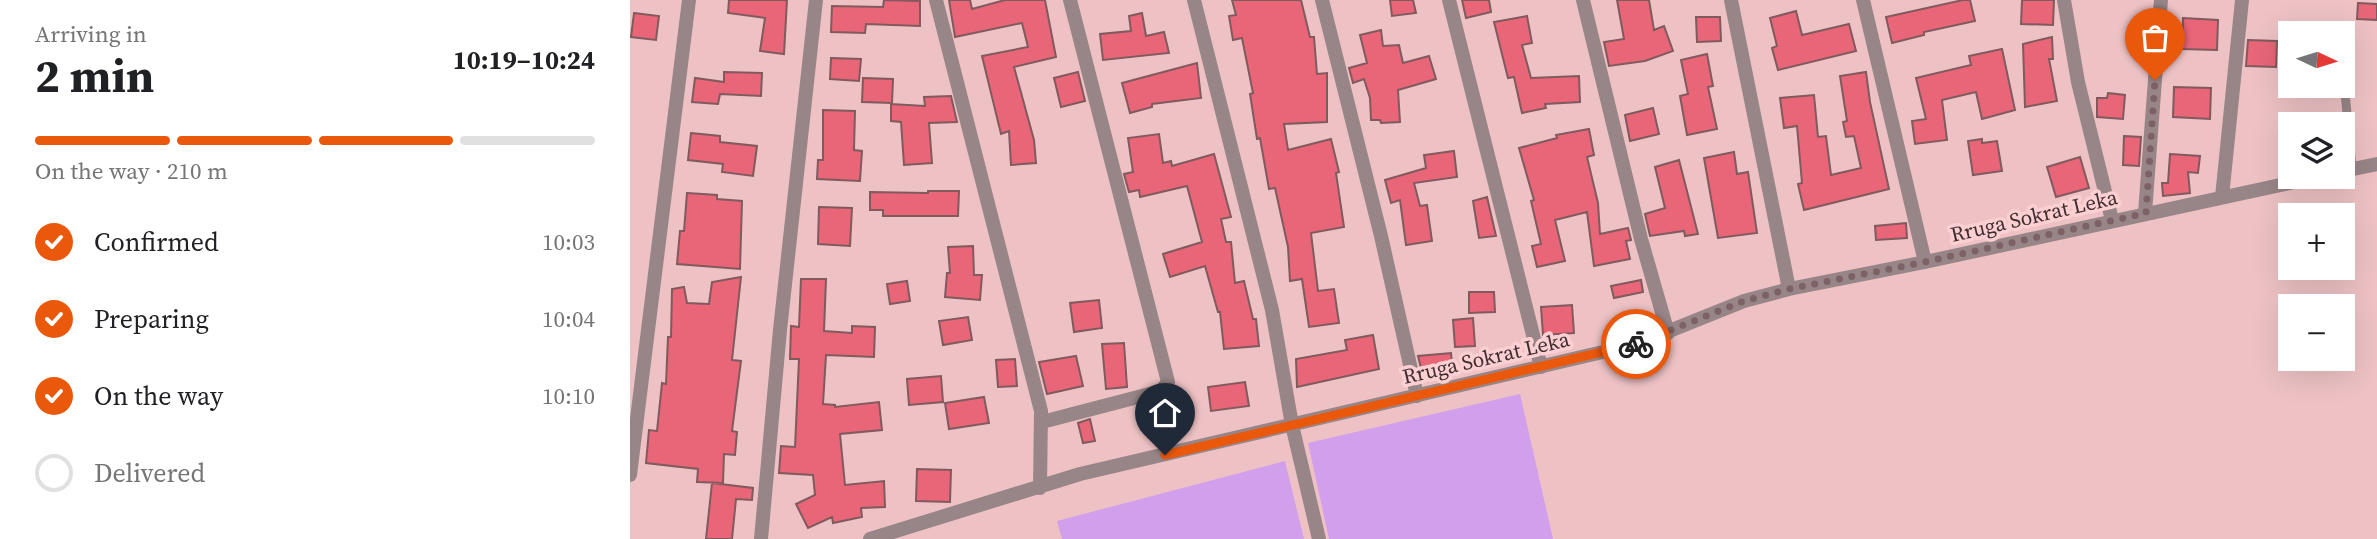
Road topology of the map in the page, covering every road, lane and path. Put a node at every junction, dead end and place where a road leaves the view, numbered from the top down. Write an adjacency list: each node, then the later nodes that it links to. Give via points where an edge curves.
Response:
1 (690, 0): 27 (street)
2 (816, 0): 29 (street)
3 (936, 0): 25 (street)
4 (1070, 0): 25 (street, via 1168,382 1161,391)
5 (1194, 0): 26 (street, via 1272,310)
6 (1322, 0): 24 (street)
7 (1449, 0): 23 (street)
8 (1583, 0): 22 (street)
9 (1731, 0): 21 (street)
10 (1863, 0): 20 (street)
11 (2064, 0): 19 (street, via 2078,82)
12 (2161, 0): 18 (street)
13 (2242, 0): 17 (street)
14 (2377, 164): 15 (street)
15 (2355, 169)
16 (2278, 185): 17 (street, Rruga Sokrat Leka)
17 (2222, 197): 18 (street, Rruga Sokrat Leka)
18 (2146, 213): 19 (street, Rruga Sokrat Leka)
19 (2112, 220): 20 (street, Rruga Sokrat Leka)
20 (1925, 262): 21 (street, Rruga Sokrat Leka)
21 (1789, 289): 22 (street, Rruga Sokrat Leka, via 1744,301)
22 (1668, 333): 23 (street, Rruga Sokrat Leka)
23 (1541, 367): 24 (street, Rruga Sokrat Leka)
24 (1417, 396): 26 (street, Rruga Sokrat Leka)
25 (1042, 422): 28 (street)
26 (1292, 425): 28 (street, Rruga Sokrat Leka, via 1080,474); 31 (street)
27 (630, 475)
28 (1040, 488): 30 (street, Rruga Sokrat Leka)
29 (761, 539)
30 (870, 539)
31 (1319, 539)

